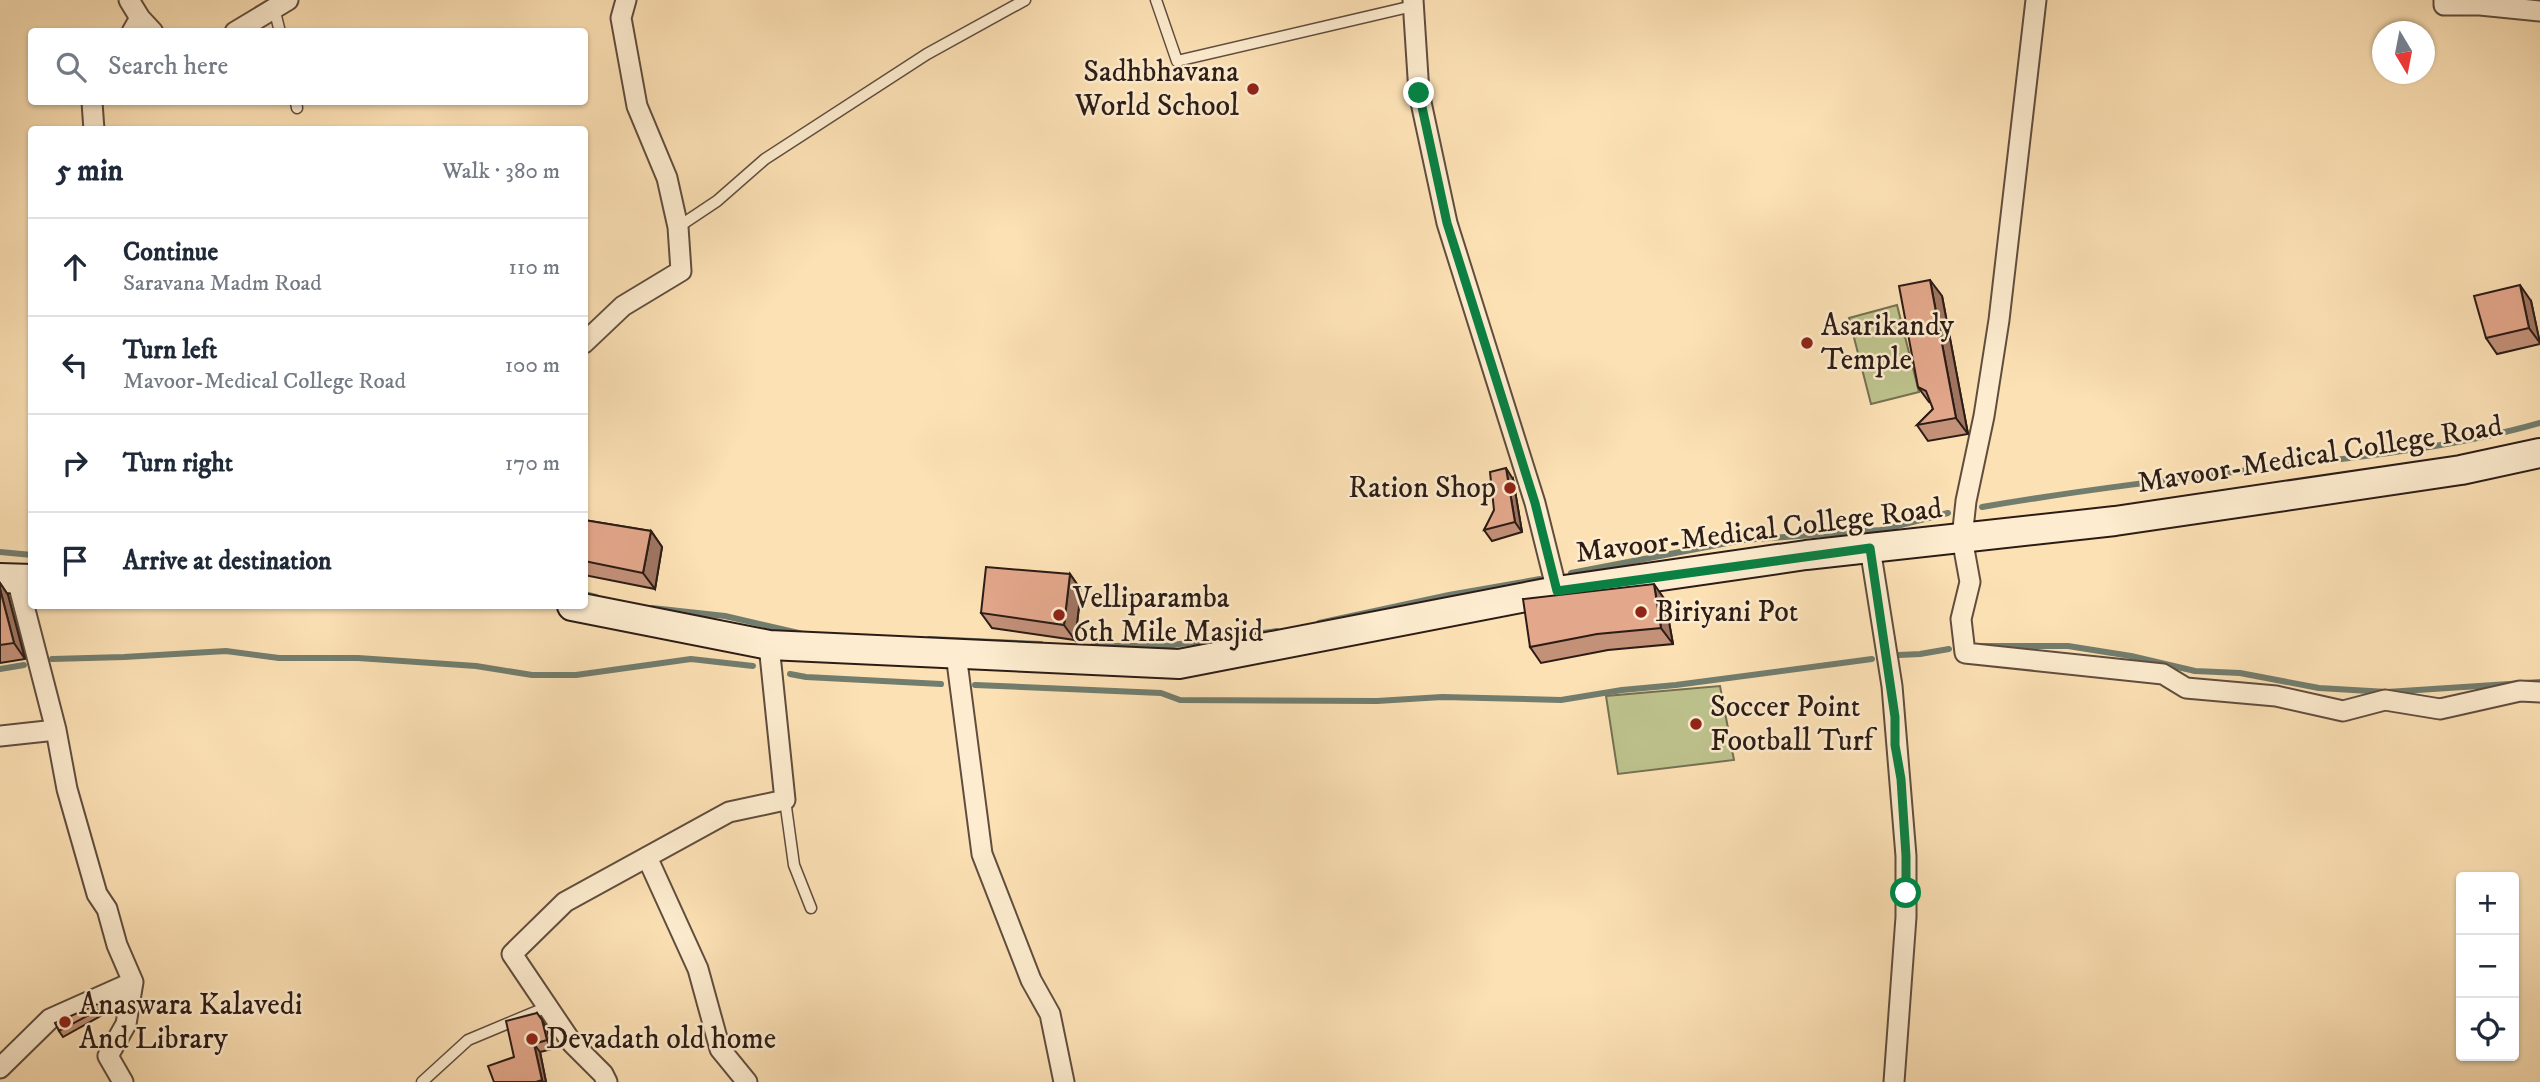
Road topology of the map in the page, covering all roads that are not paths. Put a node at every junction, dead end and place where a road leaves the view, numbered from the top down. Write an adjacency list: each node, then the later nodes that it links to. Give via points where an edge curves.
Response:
1 (129, 0): 10 (street)
2 (626, 0): 15 (street, via 621,18 637,106 667,178)
3 (1025, 0): 15 (lane, via 927,54 765,159 717,201)
4 (1156, 0): 7 (lane, via 1177,61)
5 (2036, 0): 18 (street, via 2000,320)
6 (2444, 0): 9 (street, via 2444,5)
7 (1413, 3): 21 (street, via 1419,93 1447,223 1527,477)
8 (281, 4): 11 (street); 12 (lane)
9 (2540, 12)
10 (141, 27)
11 (242, 28)
12 (280, 28)
13 (92, 105): 14 (street)
14 (94, 126)
15 (678, 227): 16 (street, via 681,271 623,306)
16 (588, 339)
17 (2540, 453): 18 (main road, Mavoor-Medical College Road, via 2461,470 2115,521)
18 (1962, 538): 19 (main road, Mavoor-Medical College Road); 25 (street, via 1970,582 1961,619 1965,653 2162,674 2186,688 2276,696 2343,711 2385,700 2440,709 2520,691)
19 (1870, 548): 21 (main road, Mavoor-Medical College Road); 39 (street, via 1892,686 1906,856)
20 (16, 578): 26 (street)
21 (1557, 591): 24 (main road, Mavoor-Medical College Road, via 1179,664)
22 (587, 609): 23 (main road, Mavoor-Medical College Road)
23 (769, 645): 24 (main road, Mavoor-Medical College Road); 28 (street)
24 (956, 654): 38 (street, via 982,854 1031,980 1050,1014)
25 (2540, 692)
26 (56, 730): 27 (street); 31 (street, via 67,789 97,894 107,909)
27 (0, 736)
28 (785, 800): 29 (street, via 729,812); 30 (lane, via 794,865)
29 (647, 857): 32 (street, via 565,902 512,954); 37 (street, via 698,969 720,1049)
30 (811, 908)
31 (133, 982): 33 (street, via 50,1018); 34 (street, via 126,1024 108,1056)
32 (548, 1007): 35 (lane, via 468,1040); 36 (street)
33 (0, 1068)
34 (122, 1082)
35 (422, 1082)
36 (607, 1082)
37 (747, 1082)
38 (1064, 1082)
39 (1894, 1082)

